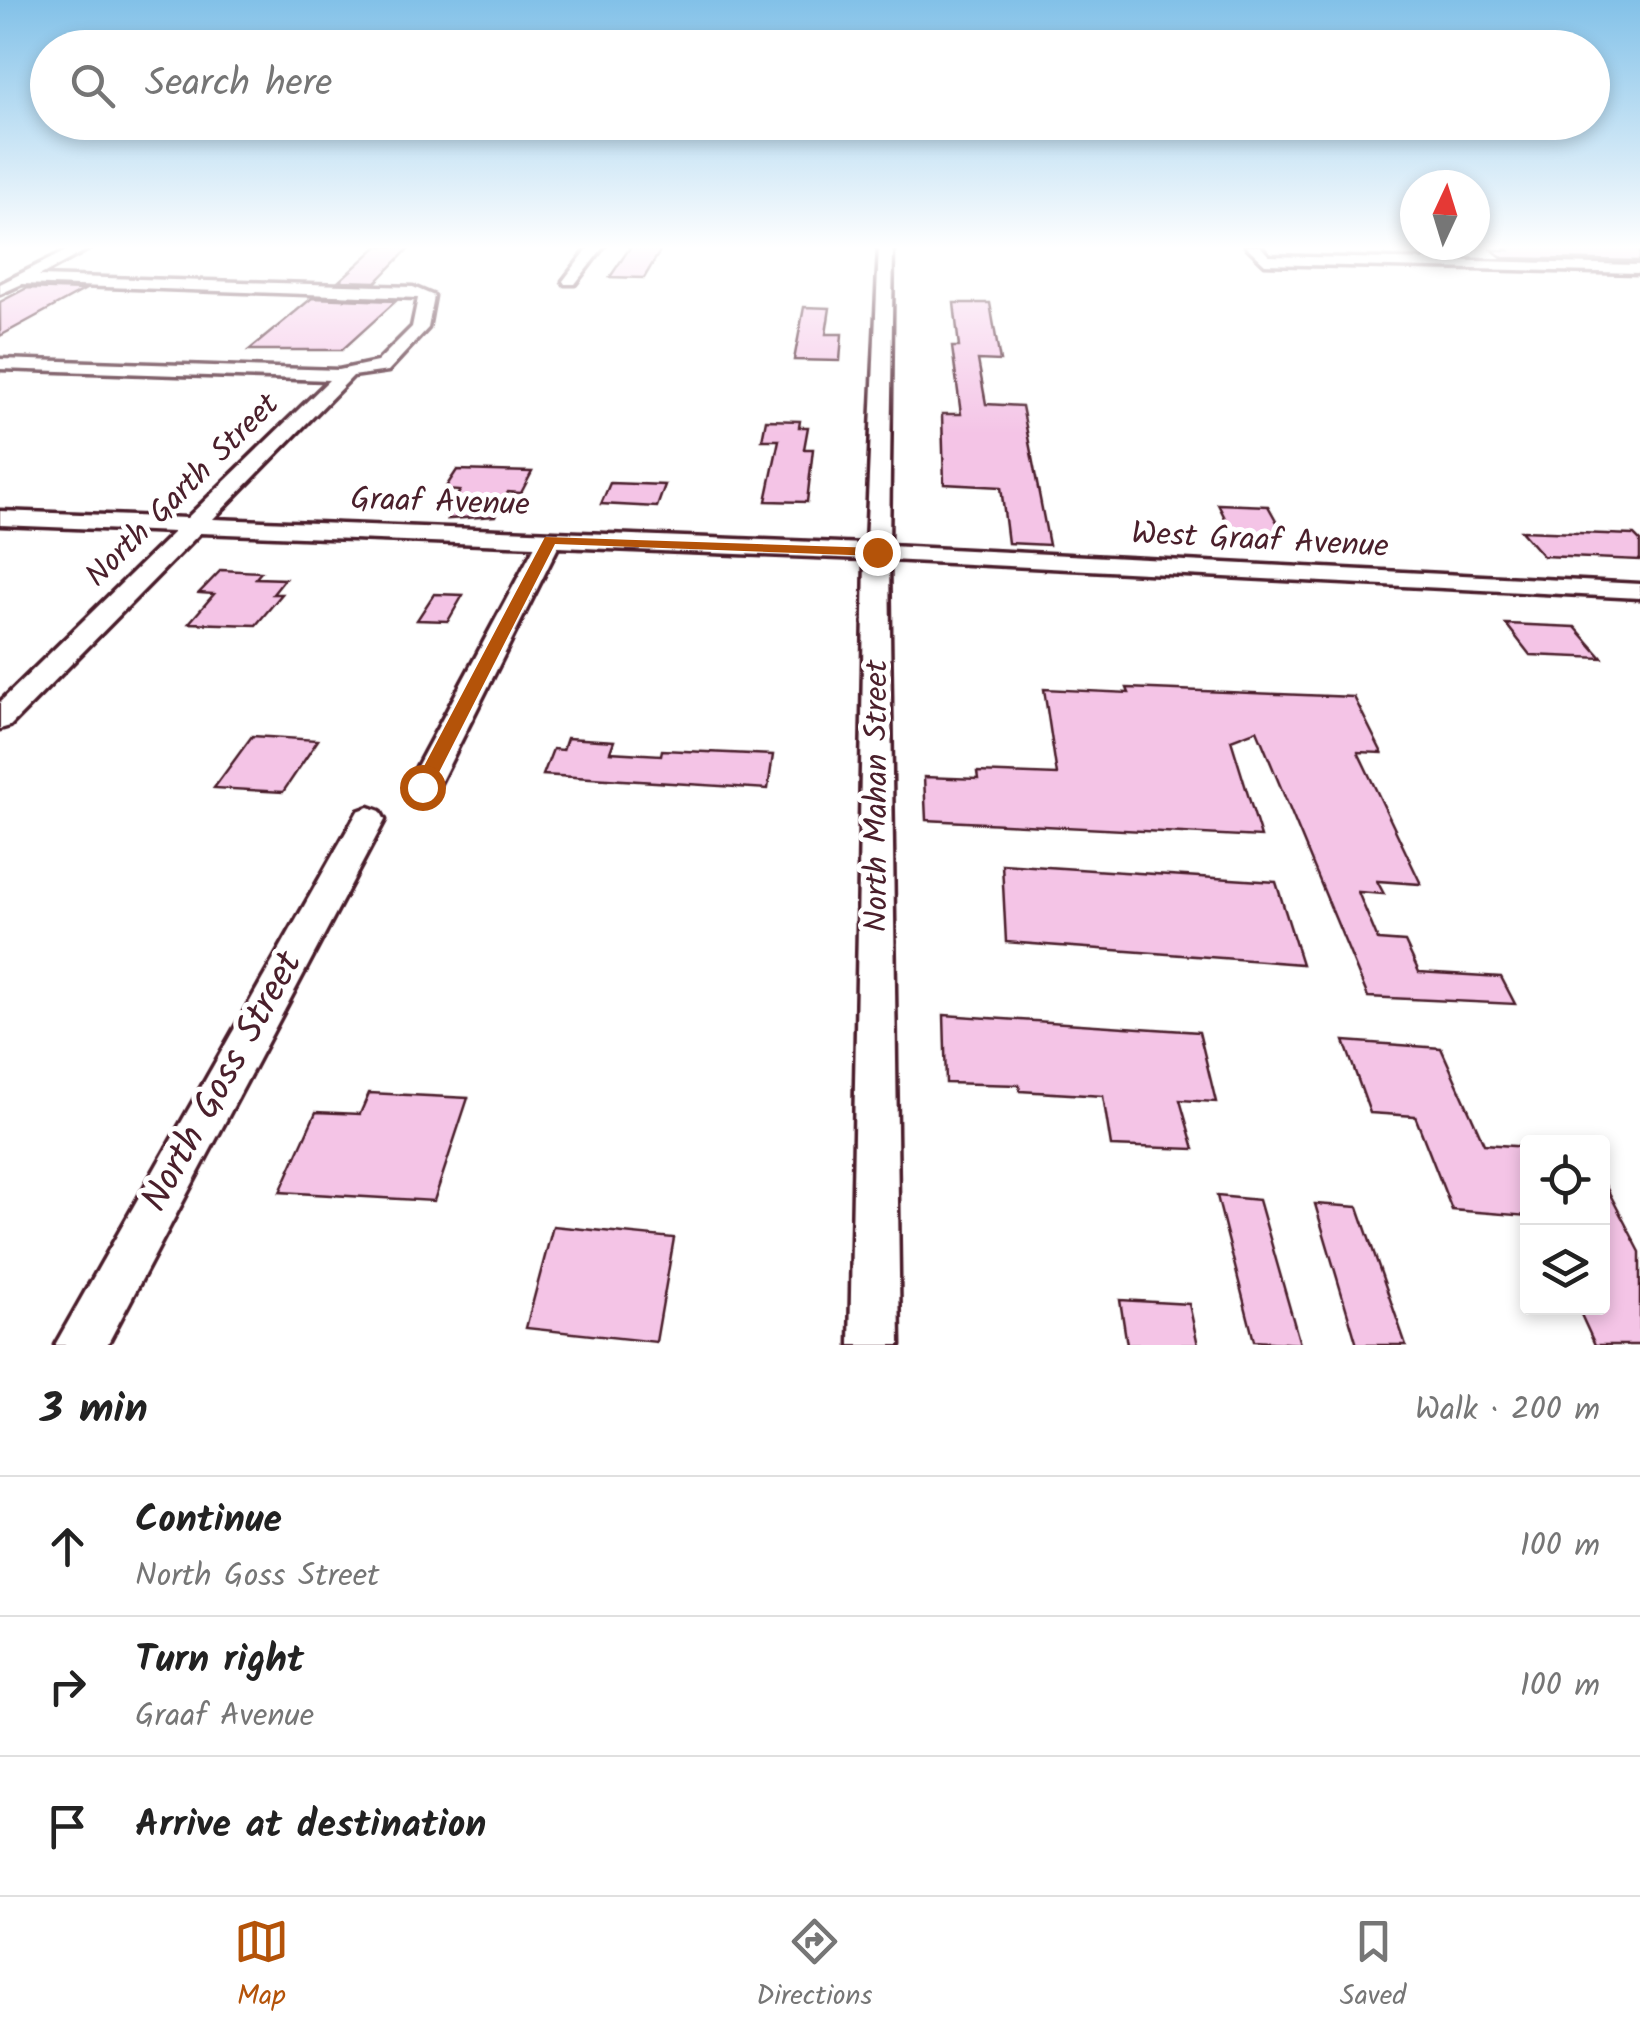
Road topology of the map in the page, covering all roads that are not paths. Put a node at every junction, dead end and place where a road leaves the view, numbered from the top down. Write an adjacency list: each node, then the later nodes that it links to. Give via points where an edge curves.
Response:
1 (424, 309): 4 (street, North Garth Street, via 420,328 382,367)
2 (884, 309): 8 (street, North Mahan Street)
3 (0, 364): 4 (street)
4 (344, 376): 6 (street, North Garth Street)
5 (0, 518): 6 (street, Graaf Avenue)
6 (193, 528): 7 (street, Graaf Avenue); 10 (street, North Garth Street)
7 (550, 540): 8 (street, Graaf Avenue); 11 (street)
8 (877, 552): 9 (street, West Graaf Avenue); 14 (street, North Mahan Street)
9 (1640, 590)
10 (0, 718)
11 (422, 787)
12 (369, 820): 13 (street, North Goss Street)
13 (80, 1345)
14 (876, 1345)

